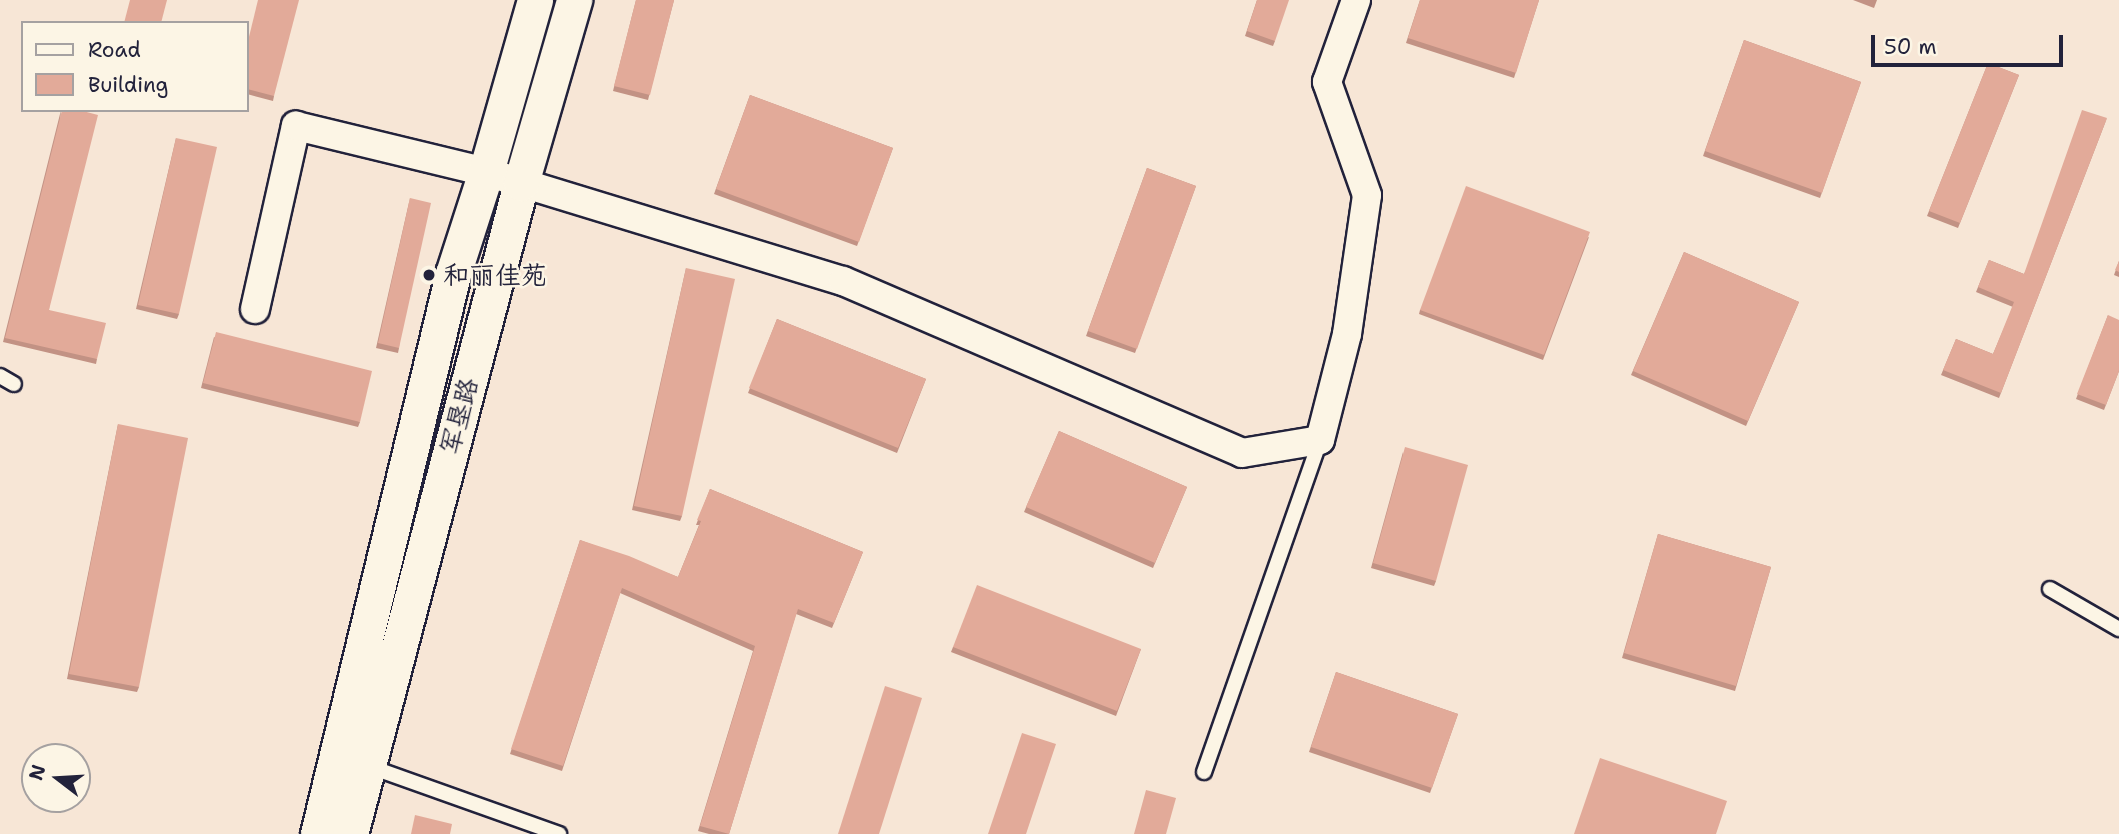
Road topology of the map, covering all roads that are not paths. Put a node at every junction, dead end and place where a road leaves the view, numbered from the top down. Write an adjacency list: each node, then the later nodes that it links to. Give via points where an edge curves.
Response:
1 (535, 0): 4 (street, 军垦路)
2 (574, 0): 5 (street, 军垦路)
3 (1356, 0): 9 (street, via 1327,82 1367,195 1347,334)
4 (486, 172): 5 (street); 6 (street, via 296,126); 12 (street, 军垦路, via 453,274)
5 (521, 183): 9 (street, via 843,281 1242,453); 12 (street, 军垦路)
6 (255, 309)
7 (0, 376): 8 (lane)
8 (14, 384)
9 (1320, 440): 13 (lane)
10 (2050, 589): 11 (lane)
11 (2119, 629)
12 (352, 763): 14 (street, 军垦路); 15 (street, 军垦路); 16 (lane)
13 (1204, 772)
14 (318, 834)
15 (350, 834)
16 (559, 834)

